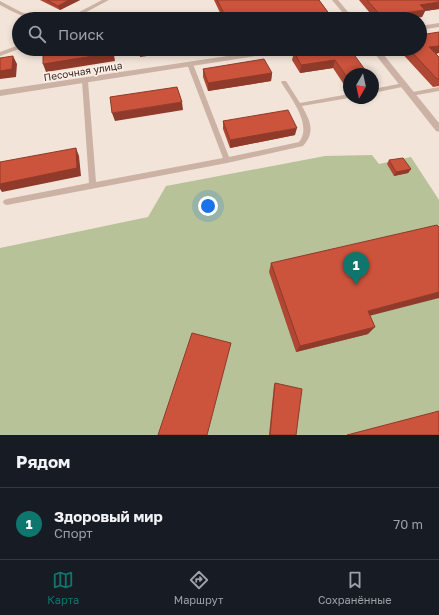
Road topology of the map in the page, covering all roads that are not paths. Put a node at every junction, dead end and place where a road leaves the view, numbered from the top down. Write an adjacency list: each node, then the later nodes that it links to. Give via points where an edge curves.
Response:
1 (106, 0): 5 (lane)
2 (335, 0): 6 (street)
3 (0, 3): 4 (lane)
4 (17, 12)
5 (83, 12)
6 (345, 12)
7 (439, 25): 8 (street)
8 (427, 27)
9 (12, 50): 10 (lane)
10 (0, 54)
11 (242, 56): 13 (street, Песочная улица)
12 (381, 56): 16 (street)
13 (190, 64): 14 (street, Песочная улица); 24 (lane)
14 (85, 81): 19 (street, Песочная улица); 25 (lane)
15 (284, 82): 22 (lane)
16 (404, 85): 18 (lane); 20 (lane)
17 (439, 88): 20 (lane)
18 (379, 91)
19 (0, 93)
20 (411, 94): 23 (street)
21 (343, 97): 22 (lane)
22 (298, 105): 24 (lane, via 309,128 307,139 301,144)
23 (439, 129)
24 (228, 160): 25 (lane)
25 (93, 186): 26 (lane)
26 (6, 202)

